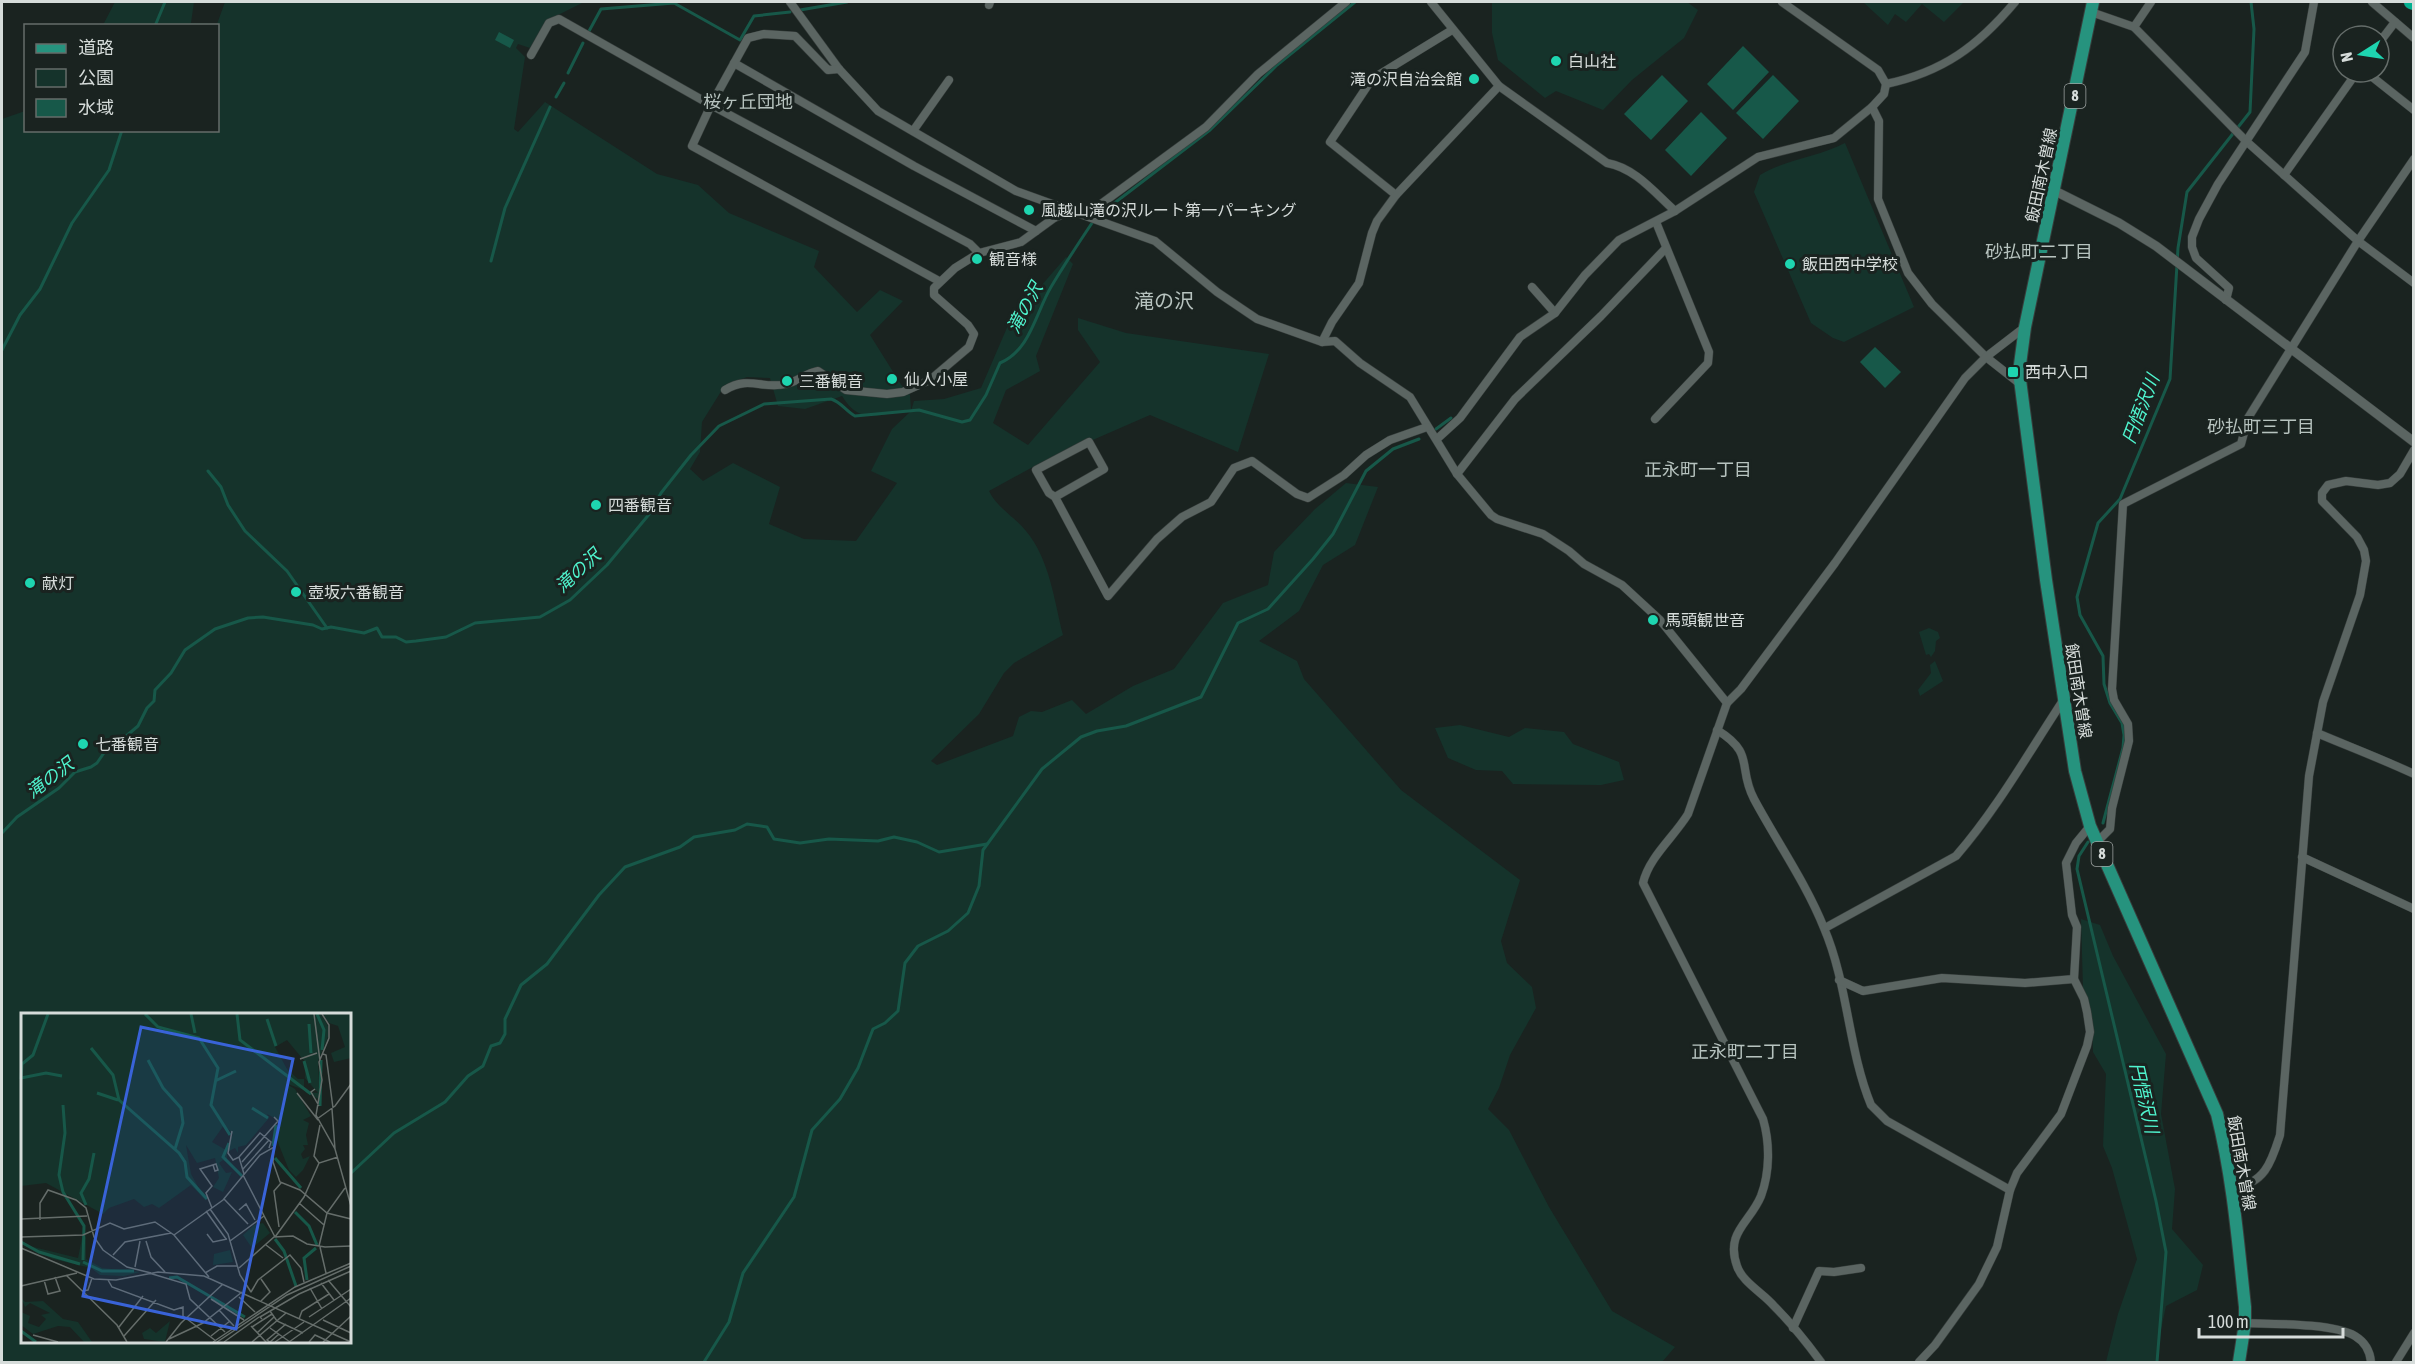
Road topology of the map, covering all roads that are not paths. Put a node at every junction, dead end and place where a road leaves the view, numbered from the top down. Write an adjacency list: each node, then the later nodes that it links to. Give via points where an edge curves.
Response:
1 (790, 2): 17 (street)
2 (1346, 2): 34 (street, via 1257,74 1206,127)
3 (1431, 2): 13 (street)
4 (1782, 2): 19 (street, via 1878,70)
5 (2014, 2): 19 (street, via 1972,45 1946,64)
6 (2151, 2): 11 (street)
7 (2314, 2): 27 (street, via 2305,52)
8 (2372, 2): 10 (street)
9 (2092, 7): 11 (street); 30 (main road, 飯田南木曽線 / 8)
10 (2395, 22): 12 (street); 14 (street)
11 (2134, 27): 27 (street)
12 (2391, 27)
13 (1452, 30): 22 (street); 31 (street, via 1372,79 1330,142)
14 (2414, 38)
15 (531, 55): 23 (street, via 549,23 559,19)
16 (734, 63): 17 (street, via 748,38 764,34 795,36 828,70); 23 (street); 36 (street)
17 (839, 69): 26 (street, via 879,111)
18 (949, 80): 26 (street)
19 (1886, 84): 24 (street, via 1884,94)
20 (2348, 84): 29 (street)
21 (2381, 84): 25 (street)
22 (1499, 86): 31 (street); 33 (street, via 1607,163 1620,165 1634,174)
23 (711, 105): 39 (street, via 970,244); 40 (street, via 692,146)
24 (1872, 107): 33 (street, via 1834,138 1758,157); 48 (street, via 1879,121 1878,200 1908,273)
25 (2414, 110)
26 (913, 131): 32 (street, via 1016,191)
27 (2246, 141): 29 (street); 43 (street, via 2212,194 2192,237 2196,258 2229,288)
28 (2414, 159): 37 (street)
29 (2284, 175): 37 (street)
30 (2055, 191): 43 (street, via 2119,224); 45 (main road, 飯田南木曽線 / 8)
31 (1396, 195): 46 (street, via 1377,221 1359,283)
32 (1071, 211): 34 (street); 36 (street)
33 (1675, 211): 35 (street)
34 (1086, 215): 46 (street, via 1155,241 1257,319)
35 (1656, 222): 38 (street); 44 (street, via 1619,240)
36 (1036, 231): 39 (street, via 1021,242)
37 (2358, 241): 41 (street); 47 (street)
38 (1666, 248): 51 (street, via 1709,352 1708,363); 56 (street, via 1515,399)
39 (979, 253): 40 (street)
40 (939, 281): 50 (street, via 934,295 974,334 969,347 922,385 894,394 862,393 840,388 818,370 786,384 745,382)
41 (2414, 283)
42 (1532, 287): 44 (street)
43 (2226, 300): 47 (street)
44 (1555, 313): 53 (street, via 1520,337 1460,418)
45 (2025, 327): 48 (street); 49 (main road, 飯田南木曽線 / 8)
46 (1322, 342): 52 (street, via 1335,341 1410,397)
47 (2291, 350): 54 (street); 64 (street, via 2248,418 2241,444 2123,504 2112,689 2128,724 2129,741 2109,829)
48 (1986, 357): 49 (street); 59 (street, via 1965,378 1835,563)
49 (2019, 383): 58 (main road, 飯田南木曽線 / 8)
50 (725, 390)
51 (1655, 419)
52 (1427, 427): 53 (street); 57 (street, via 1390,440 1366,454 1344,475 1308,498 1296,494 1252,461 1234,468 1211,502 1182,517 1157,539 1108,596)
53 (1437, 439): 56 (street)
54 (2414, 442)
55 (2414, 450): 61 (street, via 2390,483 2346,481 2328,485 2322,493 2322,501 2329,510 2357,537 2366,561 2360,594 2323,702)
56 (1458, 474): 59 (street, via 1497,519 1543,534 1622,585 1660,620)
57 (1055, 497): 57 (street, via 1049,494 1036,470 1089,442 1104,469)
58 (2064, 699): 63 (main road, 飯田南木曽線 / 8, via 2075,771); 67 (street, via 2008,786 1956,856)
59 (1727, 703): 60 (street)
60 (1717, 730): 67 (street, via 1737,744 1744,758 1749,789); 74 (street, via 1688,814 1646,870 1643,884 1763,1119 1768,1136 1761,1195 1734,1236 1734,1251 1741,1275)
61 (2317, 733): 62 (street); 65 (street)
62 (2414, 774)
63 (2090, 826): 64 (main road, 飯田南木曽線 / 8); 68 (street, via 2066,863 2077,927)
64 (2097, 842): 70 (main road, 飯田南木曽線 / 8, via 2217,1114)
65 (2302, 857): 66 (street); 70 (street, via 2280,1135 2270,1165 2252,1181)
66 (2414, 909)
67 (1825, 928): 69 (street)
68 (2074, 979): 69 (street, via 2025,983 1942,978 1863,991); 71 (street, via 2087,1012 2087,1046 2061,1114 2017,1173)
69 (1839, 980): 71 (street, via 1870,1105 1887,1121)
70 (2233, 1187): 73 (main road, 飯田南木曽線 / 8)
71 (2010, 1190): 77 (street, via 1997,1246 1979,1284)
72 (1861, 1268): 74 (street, via 1819,1271)
73 (2245, 1323): 78 (main road, 飯田南木曽線 / 8); 79 (street, via 2342,1330 2361,1340)
74 (1793, 1328): 76 (street)
75 (2414, 1333): 80 (street)
76 (1821, 1362)
77 (1919, 1362)
78 (2239, 1362)
79 (2371, 1362)
80 (2396, 1362)

